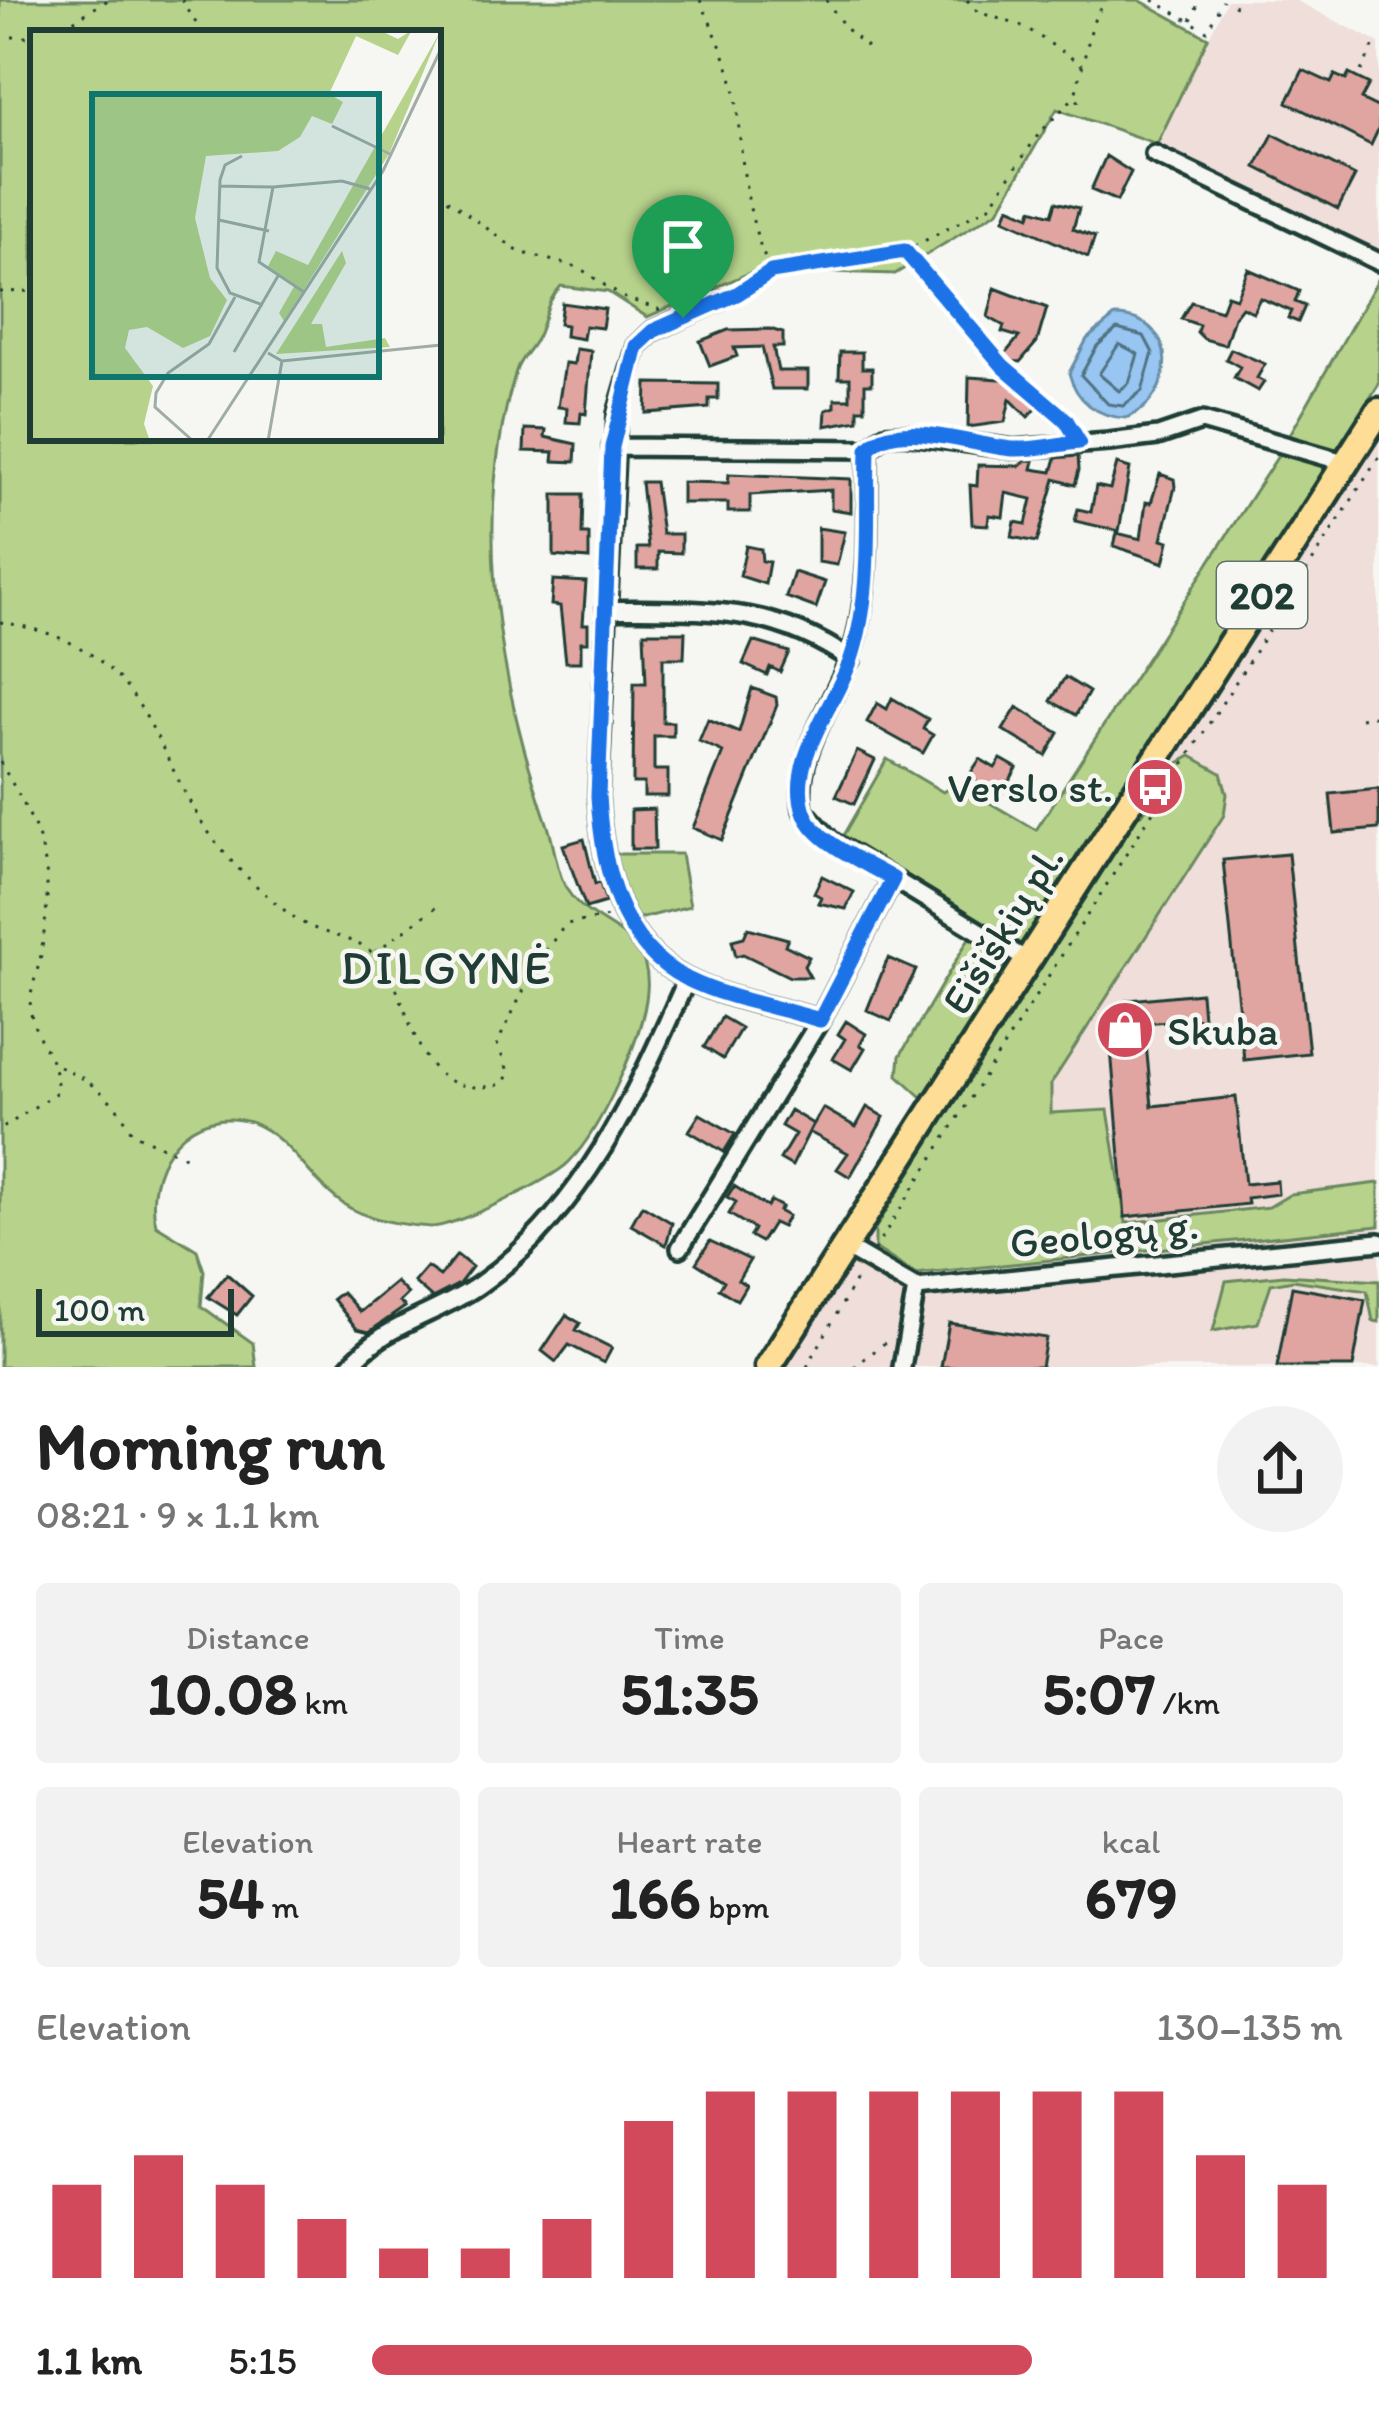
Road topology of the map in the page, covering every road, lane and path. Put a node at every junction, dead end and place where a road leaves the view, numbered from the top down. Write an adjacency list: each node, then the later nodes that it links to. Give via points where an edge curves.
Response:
1 (108, 0): 13 (path)
2 (182, 0): 14 (path)
3 (700, 0): 25 (path, via 728,71 738,160)
4 (826, 0): 18 (path)
5 (967, 0): 19 (path)
6 (1106, 0): 19 (path)
7 (1153, 0): 11 (path)
8 (1171, 0): 11 (path)
9 (1200, 0): 12 (path)
10 (1222, 0): 12 (path, via 1207,32)
11 (1167, 8): 12 (path)
12 (1190, 21)
13 (57, 30)
14 (198, 30)
15 (30, 37): 16 (path)
16 (0, 38)
17 (1378, 38): 20 (path)
18 (867, 47)
19 (1082, 65): 23 (path, via 1077,99 1038,135 989,207)
20 (1361, 71)
21 (1154, 154): 24 (street)
22 (441, 195): 29 (path, via 519,252 578,267 622,297)
23 (905, 251): 25 (path); 31 (path)
24 (1379, 262)
25 (771, 272): 28 (path)
26 (30, 291): 27 (path)
27 (0, 292)
28 (721, 300): 29 (street)
29 (683, 318): 32 (street, via 637,346)
30 (1379, 411): 35 (main road, Eišiškių pl. / 202)
31 (1079, 442): 33 (street, via 1013,449 904,434 885,435); 35 (street, via 1216,422)
32 (612, 447): 33 (street); 36 (street)
33 (868, 449): 38 (street, via 863,597)
34 (1379, 457): 54 (path)
35 (1347, 463): 46 (main road, Eišiškių pl. / 202)
36 (606, 609): 38 (street, via 772,618); 44 (street, via 598,796 608,874)
37 (0, 622): 45 (path, via 85,646 122,675 184,794 245,875 302,922)
38 (851, 659): 42 (street, via 806,757 803,810 832,842)
39 (1379, 715): 40 (path)
40 (1360, 718)
41 (0, 762): 49 (path, via 42,837 48,865 43,948 30,999 31,1018)
42 (893, 879): 46 (street); 48 (street)
43 (439, 905): 45 (path)
44 (623, 913): 45 (path, via 555,933 502,1024 496,1044 509,1072 503,1084 481,1089 428,1062); 47 (street, via 642,942)
45 (374, 953)
46 (1028, 961): 54 (main road, Eišiškių pl. / 202)
47 (687, 979): 48 (street); 57 (street, via 640,1084 548,1225 480,1284 417,1313 365,1346)
48 (820, 1020): 53 (street)
49 (57, 1065): 50 (path, via 57,1092); 51 (path, via 94,1086 133,1133)
50 (0, 1130)
51 (185, 1156)
52 (1379, 1242): 55 (street, Geologų g.)
53 (680, 1247)
54 (857, 1254): 55 (street); 58 (main road, Eišiškių pl. / 202); 59 (path)
55 (916, 1288): 56 (street)
56 (910, 1323): 60 (path); 61 (street)
57 (349, 1367)
58 (768, 1367)
59 (806, 1367)
60 (854, 1367)
61 (902, 1367)

